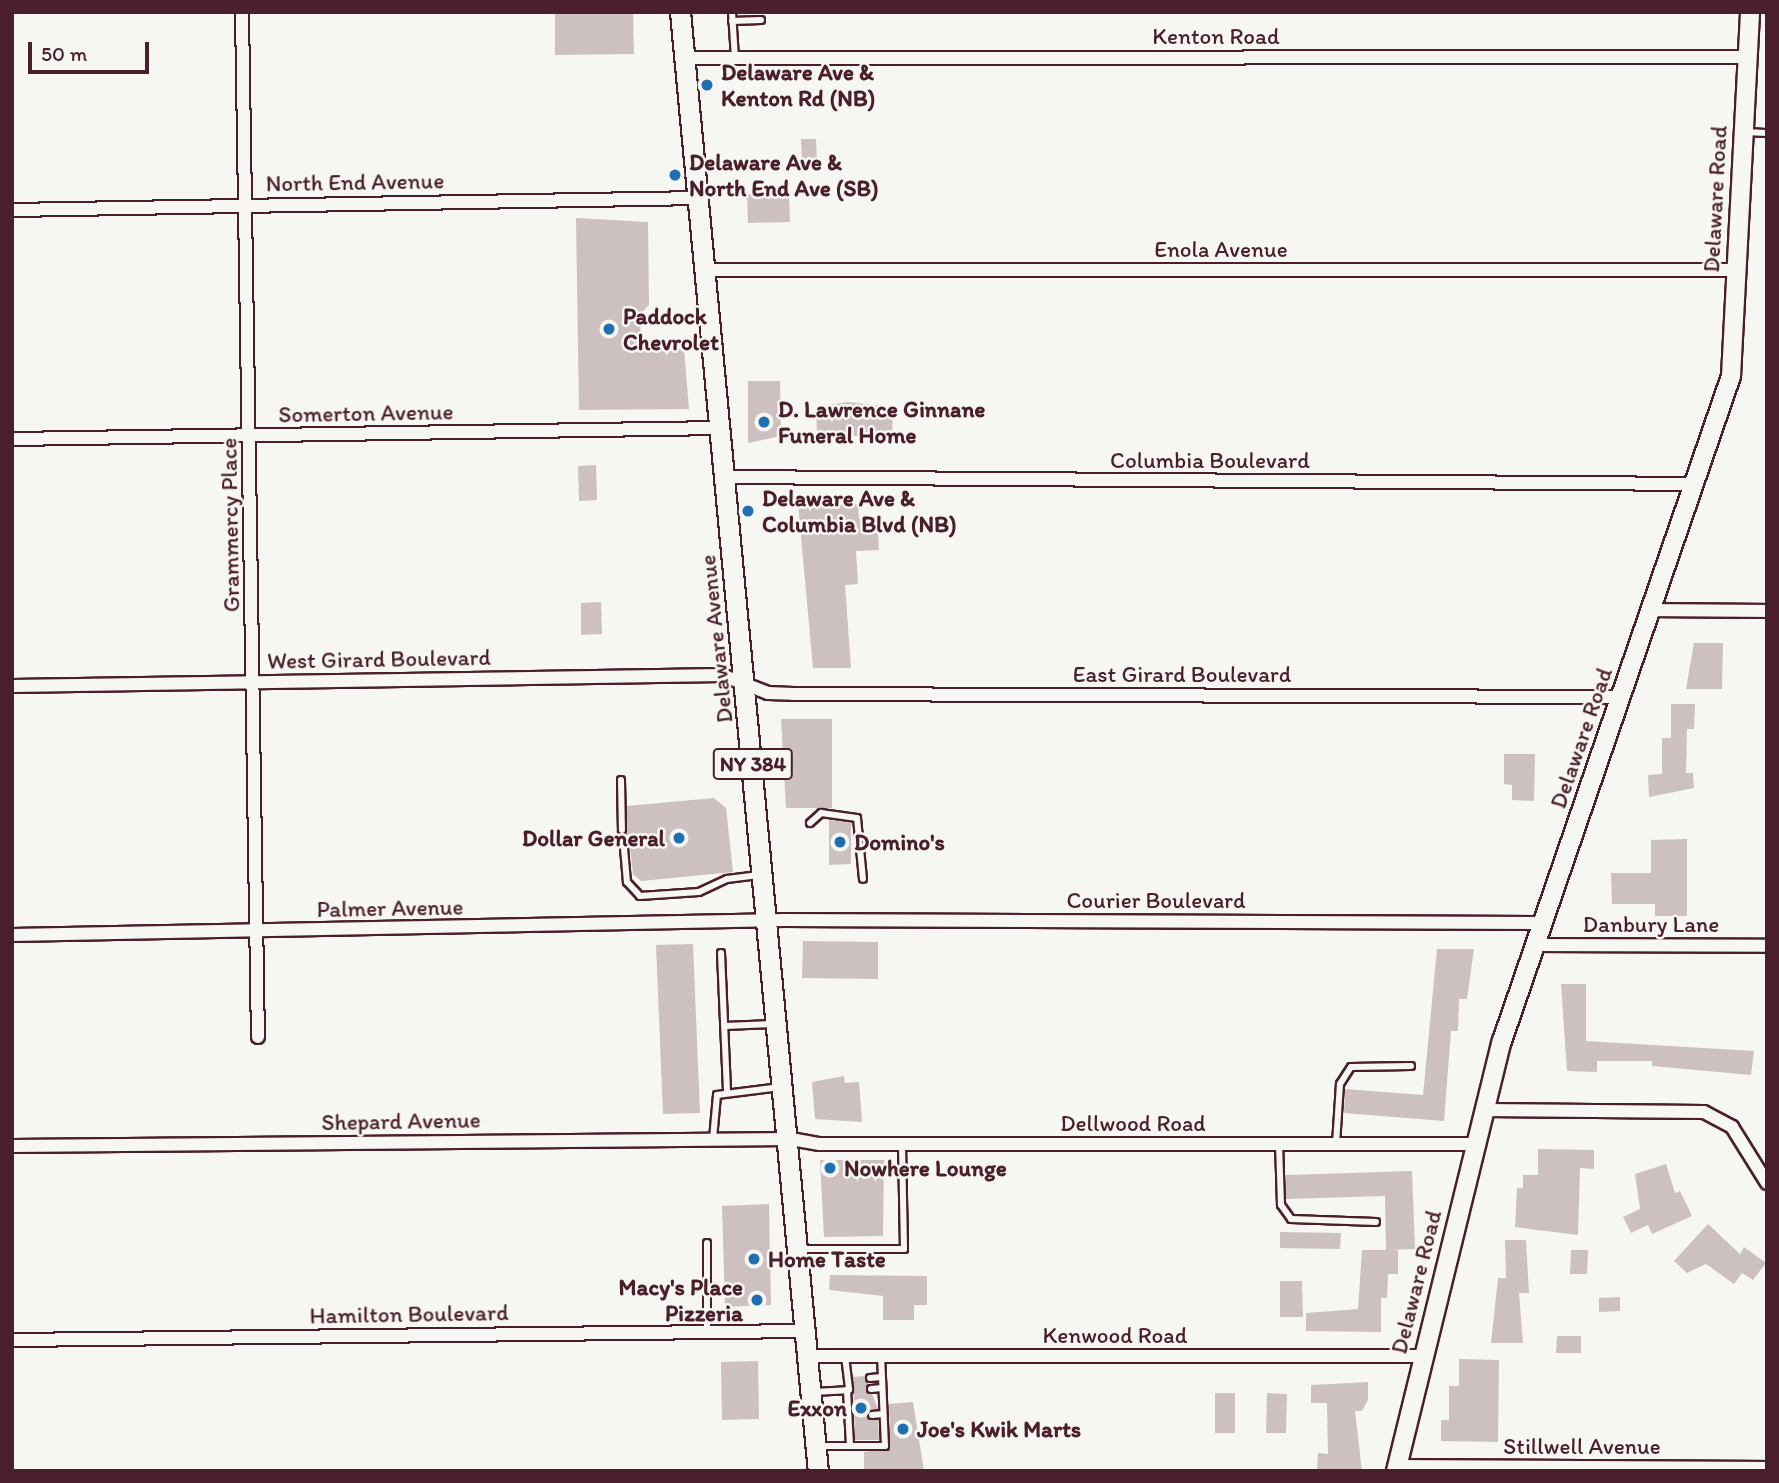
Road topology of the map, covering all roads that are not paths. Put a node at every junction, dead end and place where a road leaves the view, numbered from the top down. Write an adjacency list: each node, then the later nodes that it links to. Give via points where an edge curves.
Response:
1 (242, 12): 13 (street, Grammercy Place)
2 (680, 12): 8 (main road, Delaware Avenue / NY 384)
3 (732, 12): 6 (lane)
4 (1750, 12): 7 (street, Delaware Road)
5 (761, 20): 6 (lane)
6 (732, 21): 9 (lane)
7 (1747, 57): 9 (street, Kenton Road); 10 (street, Delaware Road)
8 (684, 58): 9 (street, Kenton Road); 12 (main road, Delaware Avenue / NY 384)
9 (735, 58)
10 (1743, 132): 11 (lane); 16 (street, Delaware Road)
11 (1767, 133)
12 (698, 198): 13 (street, North End Avenue); 15 (main road, Delaware Avenue / NY 384)
13 (246, 204): 14 (street, North End Avenue); 18 (street, Grammercy Place)
14 (12, 210)
15 (705, 270): 16 (street, Enola Avenue); 17 (main road, Delaware Avenue / NY 384)
16 (1737, 270): 21 (street, Delaware Road, via 1731,376)
17 (720, 428): 18 (street, Somerton Avenue); 20 (main road, Delaware Avenue / NY 384)
18 (249, 436): 19 (street, Somerton Avenue); 24 (street, Grammercy Place)
19 (12, 439)
20 (725, 477): 21 (street, Columbia Boulevard); 25 (main road, Delaware Avenue / NY 384)
21 (1695, 484): 22 (street, Delaware Road)
22 (1651, 610): 23 (street); 27 (street, Delaware Road)
23 (1767, 611)
24 (253, 682): 25 (street, West Girard Boulevard, via 722,675); 26 (street, West Girard Boulevard); 36 (street, Grammercy Place)
25 (746, 684): 27 (street, East Girard Boulevard, via 793,694); 32 (main road, Delaware Avenue / NY 384)
26 (12, 686)
27 (1621, 697): 35 (street, Delaware Road)
28 (621, 780): 30 (lane)
29 (810, 823): 33 (lane, via 821,813 857,818)
30 (622, 830)
31 (624, 848): 32 (lane, via 627,882 640,896 699,892 727,879)
32 (764, 875): 34 (main road, Delaware Avenue / NY 384)
33 (863, 879)
34 (769, 921): 35 (street, Courier Boulevard); 36 (street, Palmer Avenue); 41 (main road, Delaware Avenue / NY 384)
35 (1543, 923): 38 (street, Delaware Road)
36 (256, 931): 37 (street, Palmer Avenue); 43 (street, Grammercy Place)
37 (12, 935)
38 (1536, 945): 39 (street, Danbury Lane); 47 (street, Delaware Road)
39 (1767, 946)
40 (721, 953): 42 (lane)
41 (779, 1023): 42 (lane); 45 (main road, Delaware Avenue / NY 384)
42 (724, 1026): 46 (lane)
43 (257, 1037)
44 (1411, 1066): 52 (lane, via 1351,1067 1340,1084)
45 (785, 1086): 46 (lane); 49 (main road, Delaware Avenue / NY 384)
46 (727, 1091): 48 (lane, via 714,1102)
47 (1485, 1110): 53 (street, Delaware Road); 55 (street, via 1704,1112 1732,1128)
48 (713, 1139): 49 (street, Shepard Avenue); 54 (street, Shepard Avenue)
49 (791, 1139): 50 (street, Dellwood Road); 58 (main road, Delaware Avenue / NY 384)
50 (902, 1144): 51 (street, Dellwood Road); 58 (lane, via 904,1249)
51 (1279, 1144): 52 (street, Dellwood Road); 56 (lane, via 1282,1205 1291,1219)
52 (1336, 1144): 53 (street, Dellwood Road)
53 (1476, 1144): 65 (street, Delaware Road)
54 (12, 1146)
55 (1767, 1183)
56 (1376, 1222)
57 (707, 1242): 60 (lane)
58 (800, 1249): 59 (main road, Delaware Avenue / NY 384)
59 (807, 1331): 60 (street, Hamilton Boulevard); 62 (main road, Delaware Avenue / NY 384)
60 (707, 1332): 61 (street, Hamilton Boulevard)
61 (12, 1340)
62 (809, 1356): 63 (street, Kenwood Road); 71 (main road, Delaware Avenue / NY 384)
63 (845, 1356): 64 (street, Kenwood Road); 70 (lane)
64 (881, 1356): 65 (street, Kenwood Road); 66 (lane)
65 (1422, 1356): 77 (street, Delaware Road)
66 (882, 1377): 67 (lane); 68 (lane)
67 (870, 1378)
68 (882, 1388): 69 (lane); 72 (lane)
69 (871, 1389)
70 (849, 1390): 71 (lane); 75 (lane)
71 (811, 1392): 74 (main road, Delaware Avenue / NY 384)
72 (883, 1414): 73 (lane); 75 (lane, via 885,1446)
73 (872, 1415)
74 (816, 1446): 75 (lane); 78 (main road, Delaware Avenue / NY 384)
75 (849, 1446)
76 (1767, 1468): 77 (street, Stillwell Avenue)
77 (1397, 1469)
78 (818, 1471)

